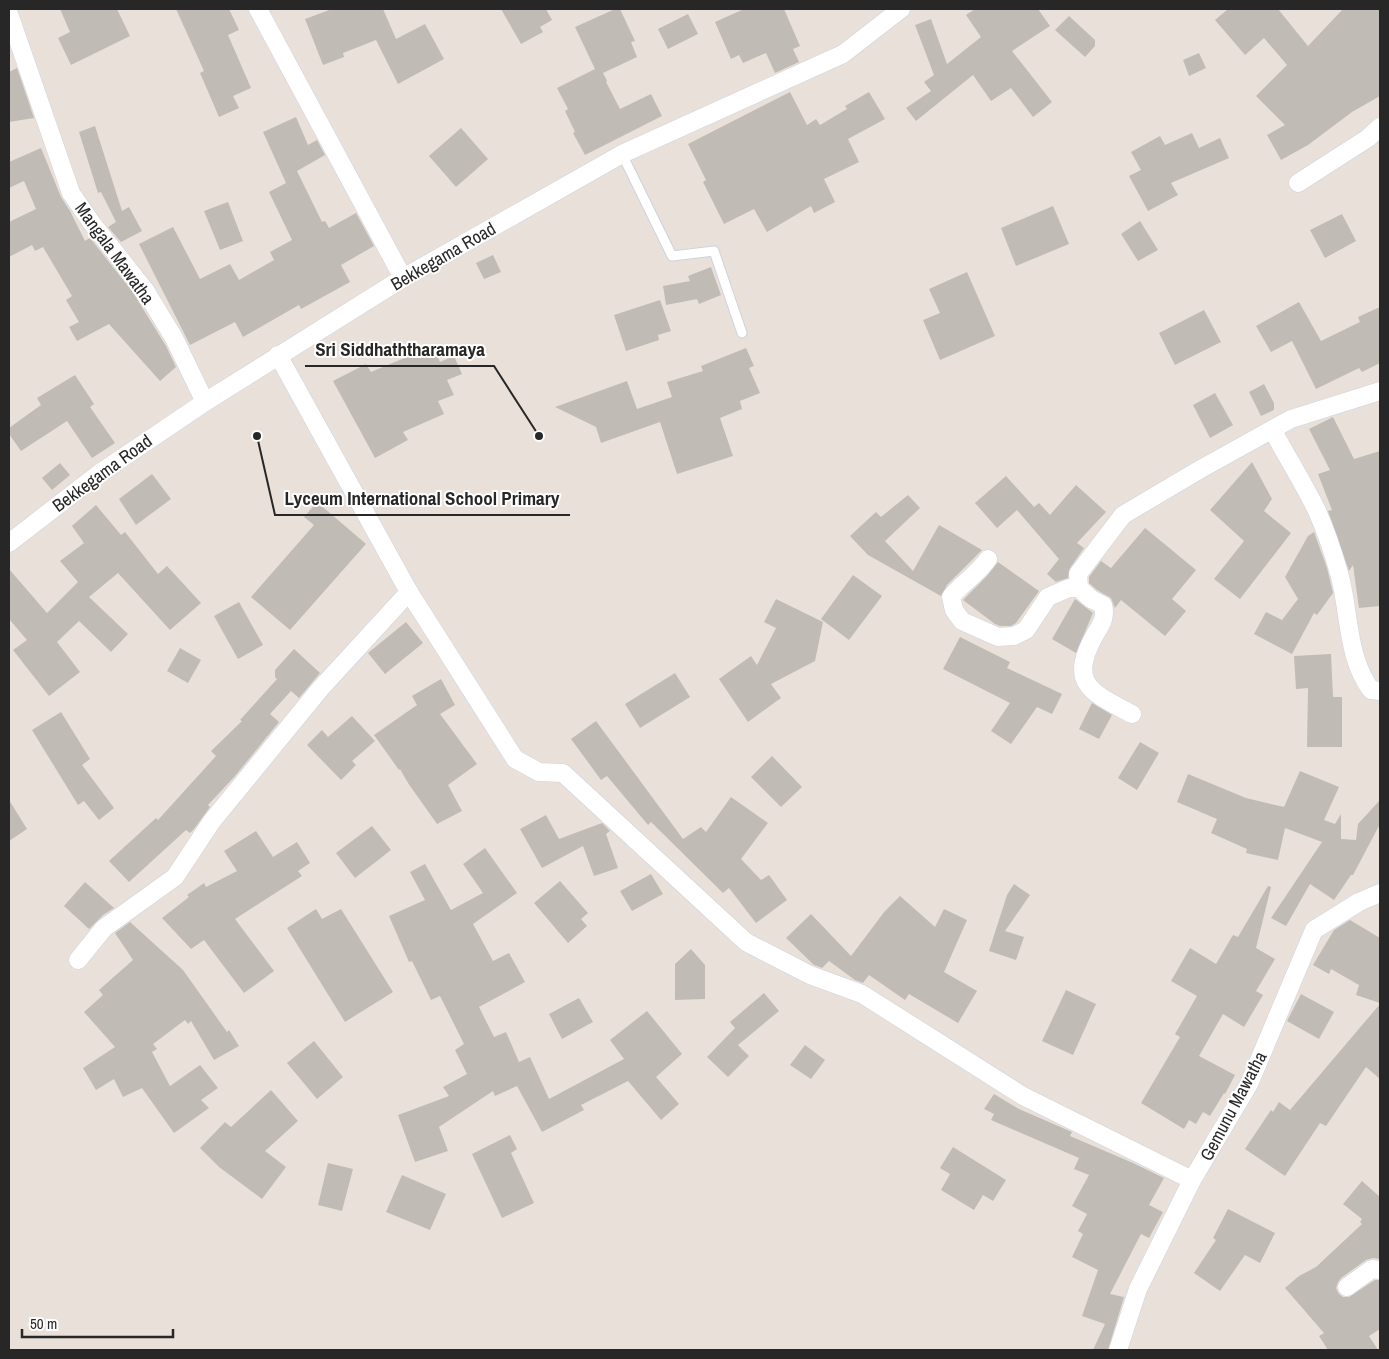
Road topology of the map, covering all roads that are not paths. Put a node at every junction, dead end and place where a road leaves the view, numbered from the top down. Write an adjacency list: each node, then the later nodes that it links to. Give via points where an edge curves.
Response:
1 (258, 9): 7 (street)
2 (901, 9): 5 (street, Bekkegama Road, via 843,54)
3 (9, 14): 11 (street, Mangala Mawatha, via 71,192 145,290 174,338)
4 (1380, 127): 6 (street)
5 (622, 154): 7 (street, Bekkegama Road); 8 (lane, via 672,256 714,251)
6 (1298, 183)
7 (403, 278): 9 (street, Bekkegama Road)
8 (742, 333)
9 (278, 355): 11 (street, Bekkegama Road); 16 (street)
10 (1380, 391): 12 (street, via 1291,420)
11 (205, 402): 13 (street, Bekkegama Road, via 97,474)
12 (1273, 431): 15 (street, via 1198,470 1123,515 1078,574); 17 (street, via 1326,533 1339,574 1357,663 1371,690)
13 (9, 543)
14 (988, 559): 15 (street, via 951,597 954,610 962,621 998,637 1014,636 1026,630 1048,597 1069,588)
15 (1079, 588): 18 (street, via 1103,605 1105,614 1088,648 1083,678 1092,690)
16 (409, 592): 20 (street, via 338,668 218,813 175,877 104,928); 21 (street, via 515,760 539,772 563,773 746,942 810,975 862,994 1023,1096)
17 (1380, 691)
18 (1132, 714)
19 (1380, 893): 21 (street, Gemunu Mawatha, via 1314,930 1249,1084)
20 (78, 960)
21 (1192, 1180): 24 (street, Gemunu Mawatha, via 1138,1289)
22 (1380, 1270): 23 (street, via 1372,1269)
23 (1347, 1287)
24 (1118, 1350)

